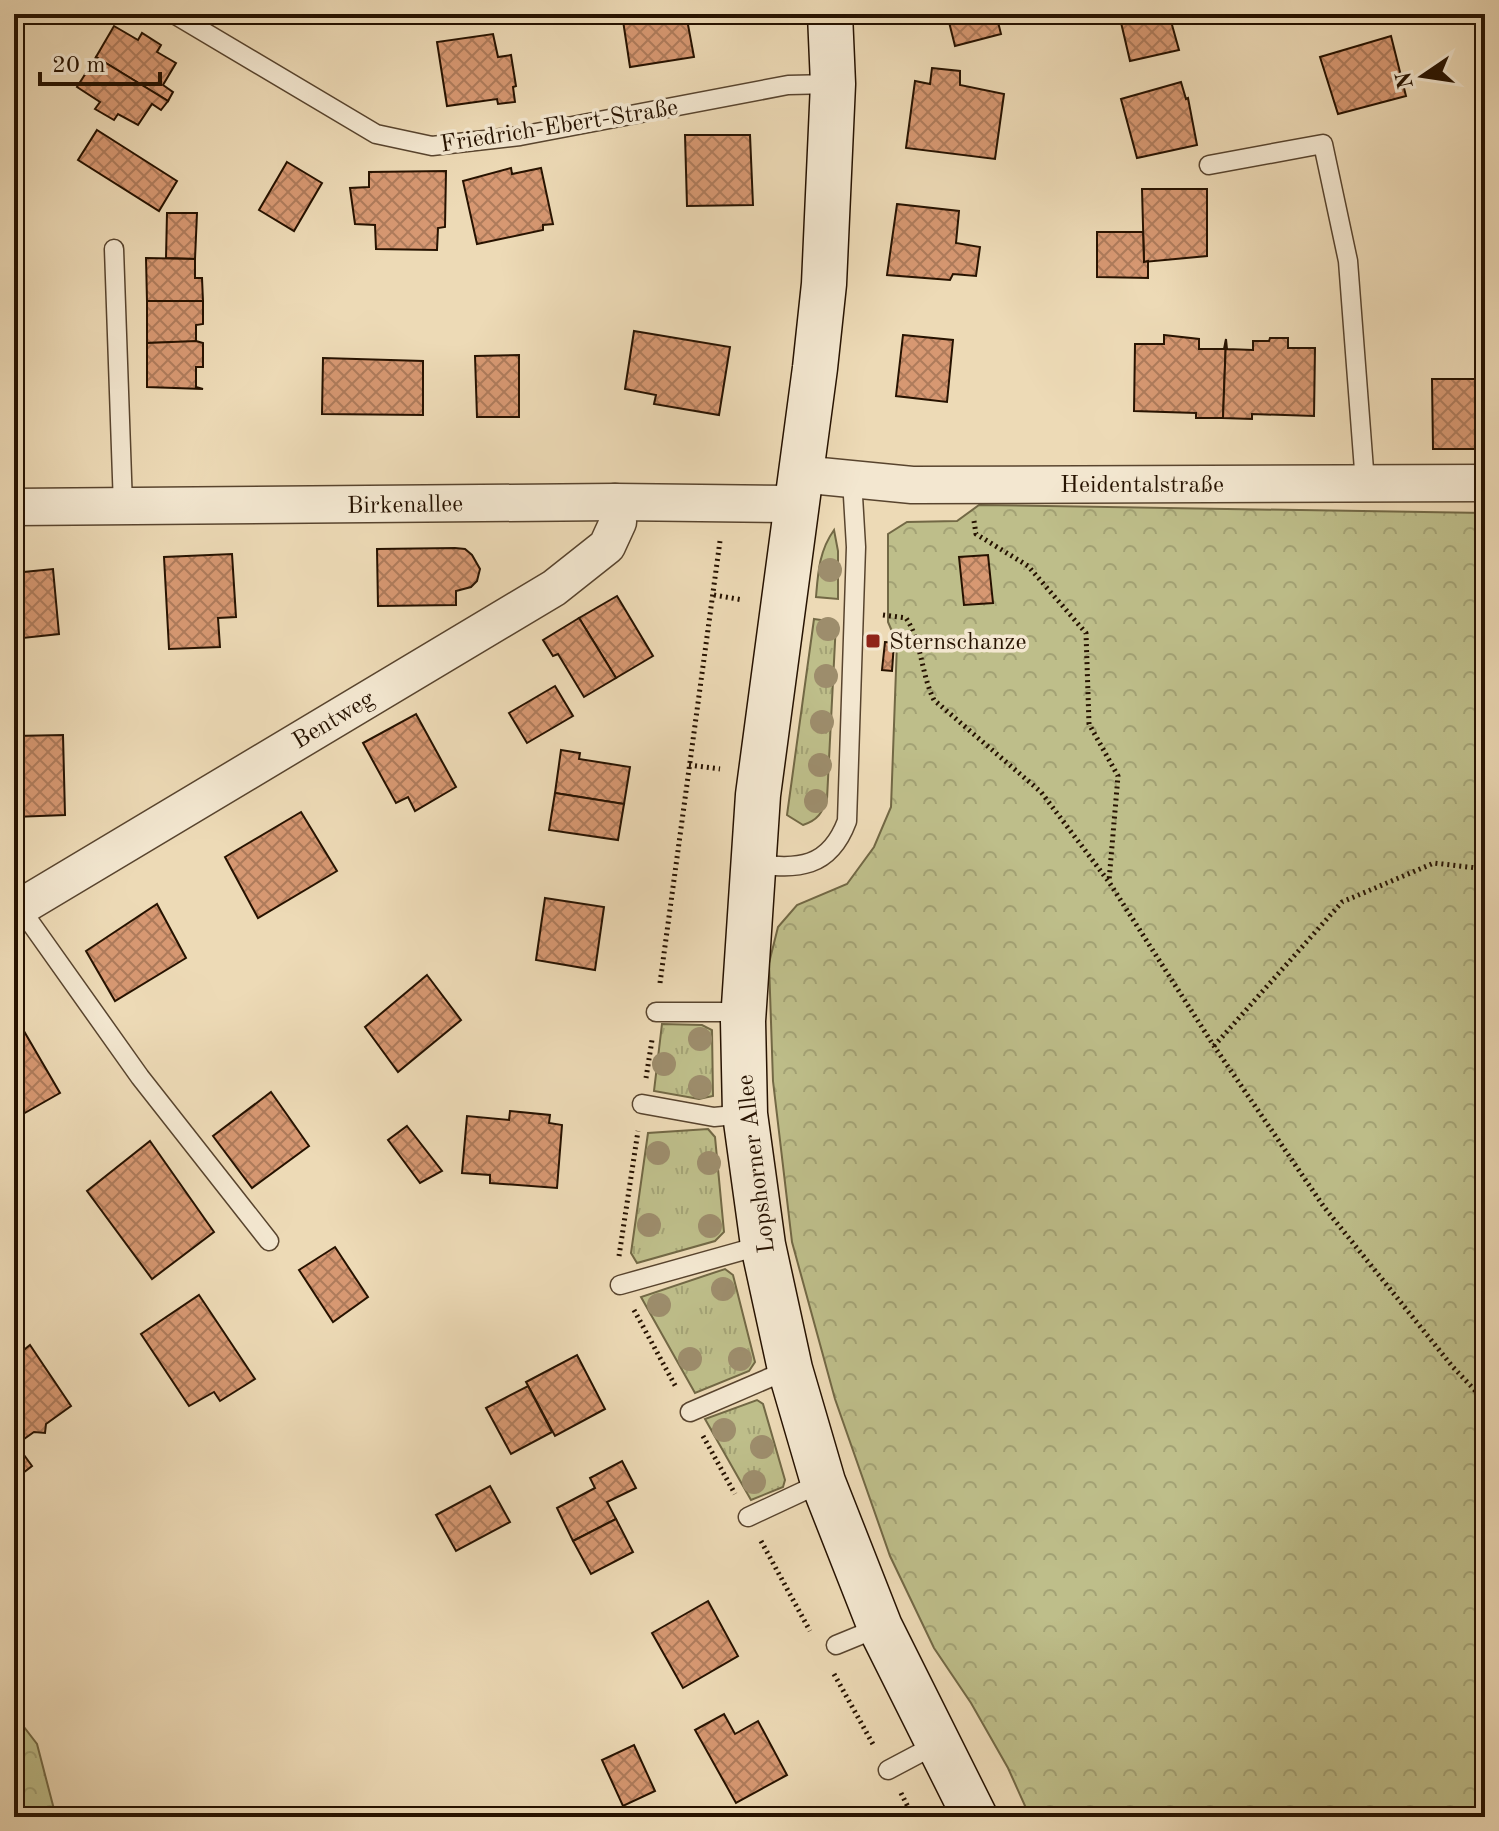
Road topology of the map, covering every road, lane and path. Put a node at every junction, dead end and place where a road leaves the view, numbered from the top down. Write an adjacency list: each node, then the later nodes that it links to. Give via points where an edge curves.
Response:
1 (174, 14): 3 (lane, Friedrich-Ebert-Straße, via 376,134 432,146 520,136 788,85)
2 (830, 14): 3 (main road)
3 (833, 84): 10 (main road, via 824,284)
4 (1209, 165): 7 (lane, via 1323,144 1348,261)
5 (114, 249): 12 (lane)
6 (852, 479): 9 (street, Heidentalstraße); 10 (street, Heidentalstraße); 16 (lane)
7 (1365, 483): 8 (street, Heidentalstraße); 9 (street, Heidentalstraße)
8 (1485, 483)
9 (970, 485): 21 (path, via 976,534 1028,566 1086,633 1089,724 1118,776)
10 (798, 489): 11 (street, Birkenallee); 19 (main road, Lopshorner Allee)
11 (615, 502): 12 (street, Birkenallee); 22 (street, Bentweg, via 618,522 607,546 554,588)
12 (123, 506): 13 (street, Birkenallee)
13 (14, 507)
14 (714, 595): 15 (path)
15 (748, 600)
16 (854, 614): 19 (lane, via 847,821 840,838 808,864); 21 (path, via 906,618 934,700 1041,792)
17 (689, 765): 18 (path)
18 (725, 770)
19 (751, 864): 24 (main road, Lopshorner Allee)
20 (1485, 869): 25 (path, via 1434,863 1342,902)
21 (1109, 882): 25 (path)
22 (17, 909): 28 (lane)
23 (656, 1012): 24 (lane)
24 (744, 1012): 27 (main road, Lopshorner Allee)
25 (1214, 1046): 32 (path, via 1324,1207)
26 (642, 1104): 27 (lane, via 714,1117)
27 (745, 1114): 29 (main road, Lopshorner Allee)
28 (269, 1241)
29 (763, 1245): 30 (lane); 31 (main road, Lopshorner Allee)
30 (620, 1285)
31 (790, 1369): 33 (lane); 34 (main road, Lopshorner Allee)
32 (1485, 1401)
33 (690, 1412)
34 (823, 1482): 35 (lane); 36 (main road, Lopshorner Allee)
35 (748, 1517)
36 (880, 1627): 37 (lane); 38 (main road, Lopshorner Allee)
37 (836, 1645)
38 (939, 1743): 39 (lane); 40 (main road, Lopshorner Allee)
39 (888, 1770)
40 (975, 1817)

